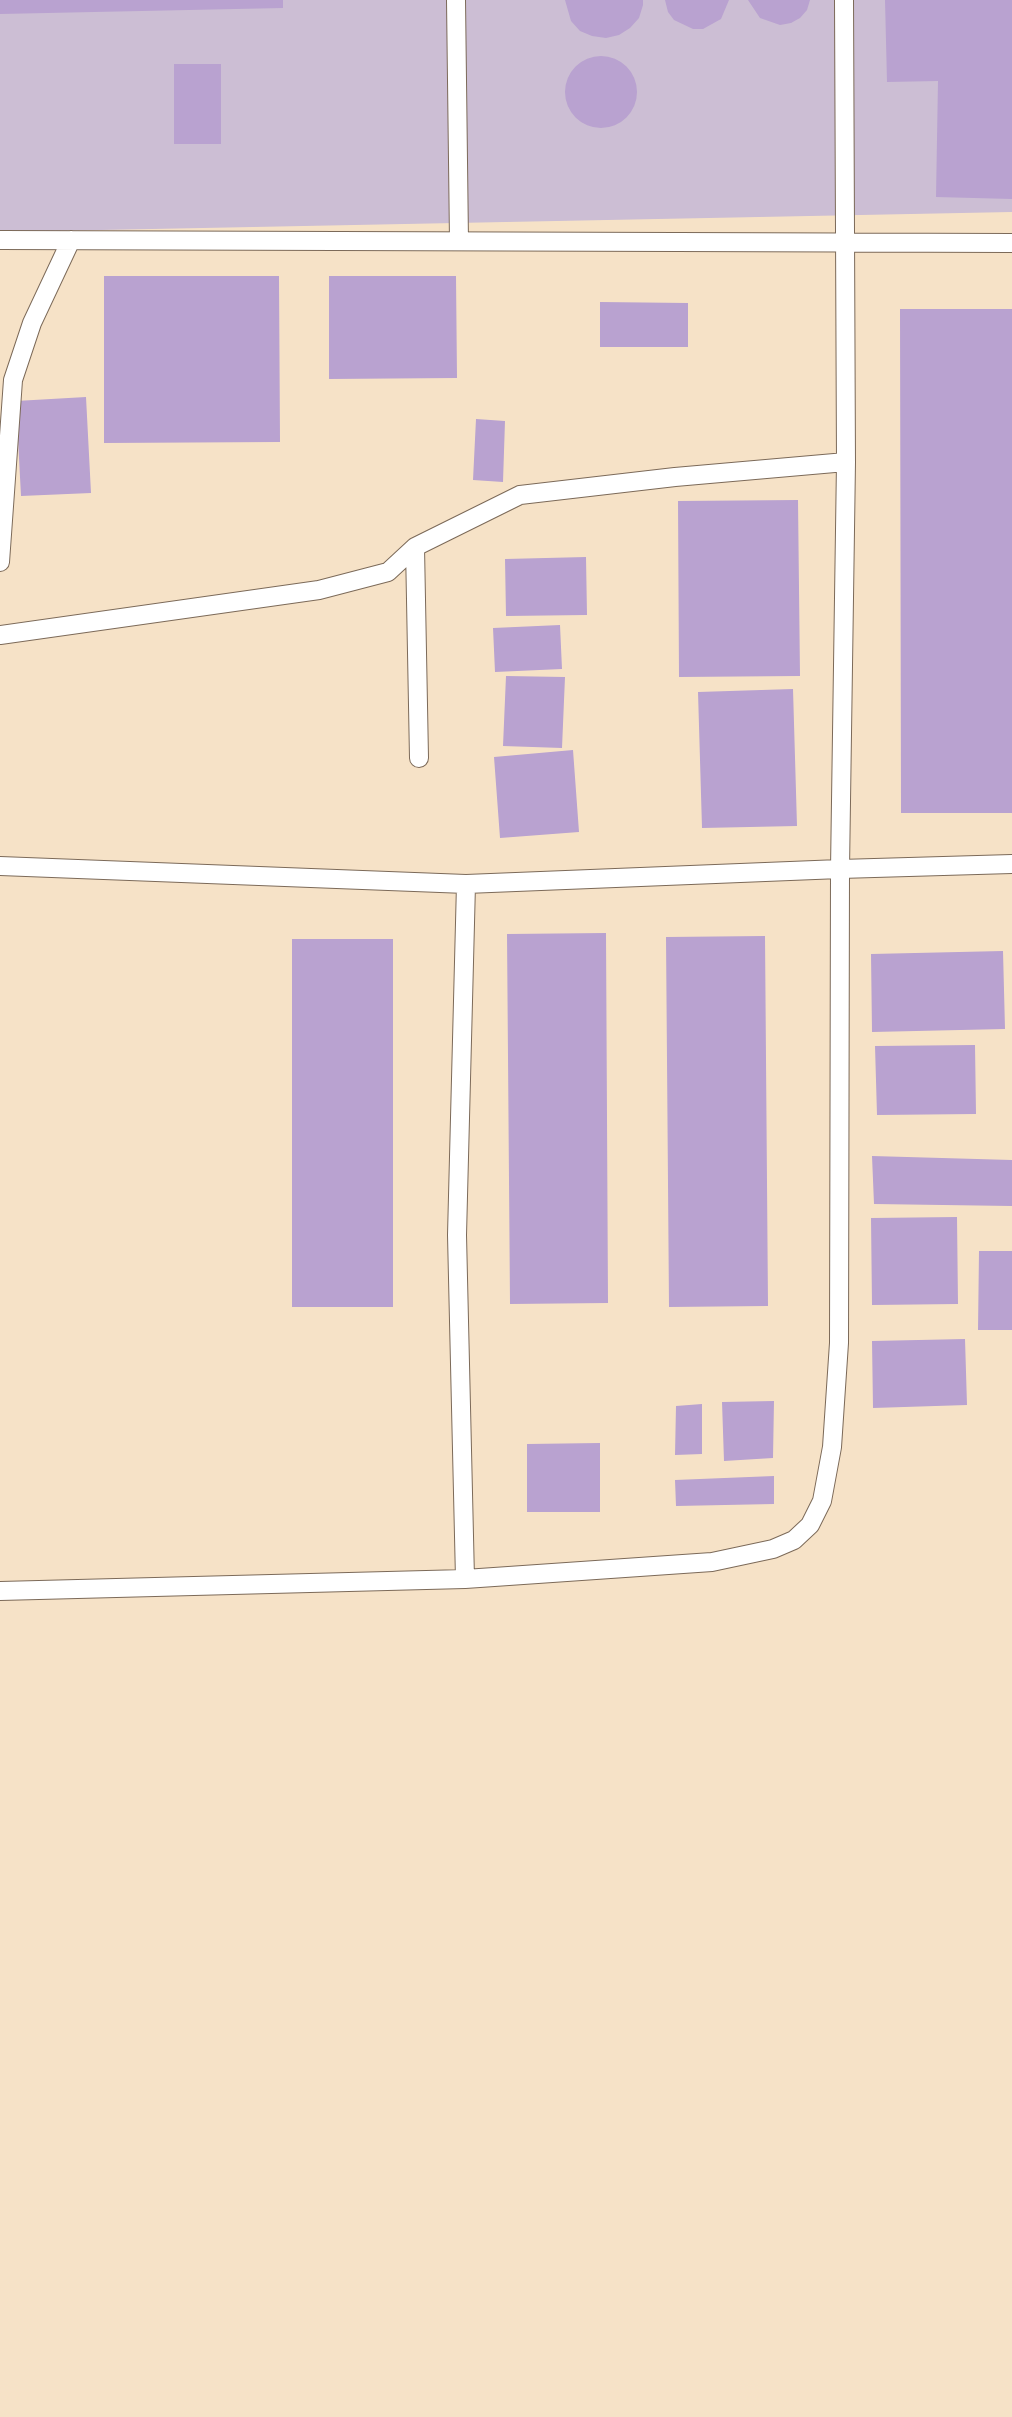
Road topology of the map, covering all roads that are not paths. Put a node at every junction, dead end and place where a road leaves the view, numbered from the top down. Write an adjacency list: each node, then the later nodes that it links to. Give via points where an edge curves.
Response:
1 (456, 0): 5 (lane)
2 (844, 0): 6 (lane)
3 (0, 240): 4 (lane)
4 (71, 240): 5 (lane); 10 (lane, via 32,323 13,380)
5 (459, 241): 6 (lane)
6 (844, 241): 7 (lane); 8 (lane)
7 (1012, 243)
8 (846, 462): 9 (lane, via 676,477 520,496); 15 (lane)
9 (415, 548): 11 (lane, via 388,572 319,590); 12 (lane)
10 (0, 562)
11 (0, 634)
12 (419, 758)
13 (1012, 864): 15 (lane)
14 (0, 866): 16 (lane)
15 (840, 869): 16 (lane); 17 (lane, via 838,1342 832,1447 822,1501 810,1525 794,1540 773,1549 712,1562)
16 (466, 884): 17 (lane, via 458,1235)
17 (464, 1579): 18 (lane)
18 (0, 1591)

